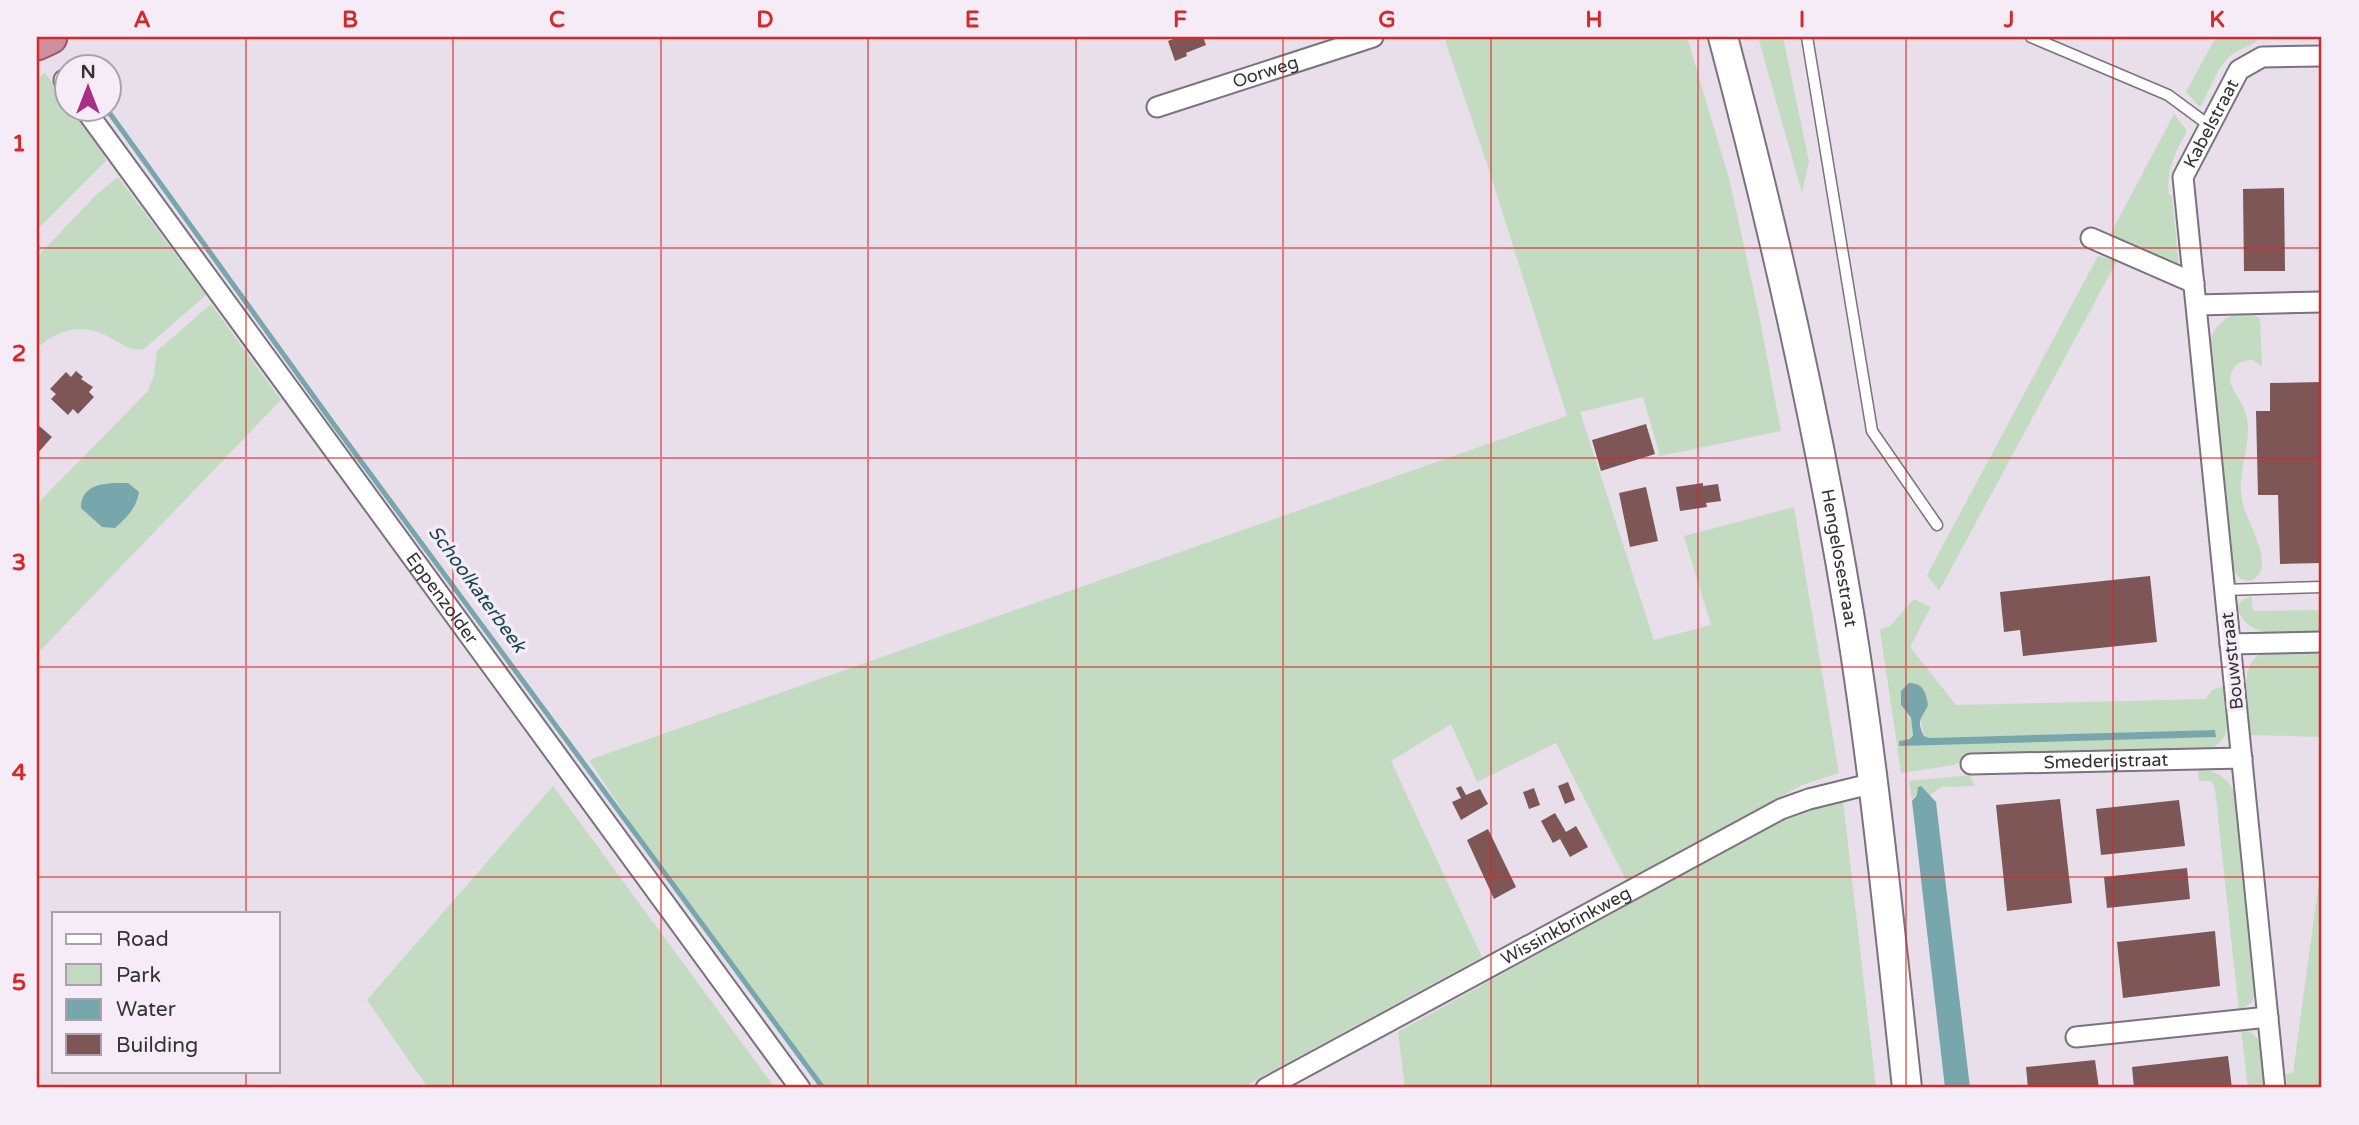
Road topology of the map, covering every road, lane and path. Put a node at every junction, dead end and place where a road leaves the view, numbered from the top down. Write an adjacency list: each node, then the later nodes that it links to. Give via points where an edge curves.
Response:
1 (50, 37): 6 (highway)
2 (1373, 37): 8 (street, Oorweg)
3 (1723, 37): 22 (main road, Hengelosestraat, via 1808,392 1850,618)
4 (1807, 37): 15 (lane, via 1872,431)
5 (2031, 37): 10 (lane, via 2168,95)
6 (37, 43)
7 (2322, 56): 10 (street, Kabelstraat, via 2262,57 2239,70)
8 (1157, 107)
9 (94, 122): 25 (street, Eppenzolder)
10 (2210, 126): 12 (street, Kabelstraat, via 2183,177)
11 (2091, 238): 12 (street)
12 (2194, 284): 14 (street, Kabelstraat)
13 (2322, 302): 14 (street)
14 (2197, 305): 17 (street, Bouwstraat)
15 (1937, 525)
16 (2322, 587): 17 (lane)
17 (2224, 590): 19 (street, Bouwstraat)
18 (2322, 642): 19 (street)
19 (2230, 644): 20 (street, Bouwstraat)
20 (2242, 758): 21 (street, Smederijstraat); 23 (street, Bouwstraat)
21 (1972, 764)
22 (1874, 783): 26 (street, Wissinkbrinkweg, via 1781,809); 27 (main road, Hengelosestraat)
23 (2268, 1017): 24 (street); 28 (street, Bouwstraat)
24 (2077, 1037)
25 (800, 1088)
26 (1266, 1088)
27 (1907, 1088)
28 (2276, 1088)

